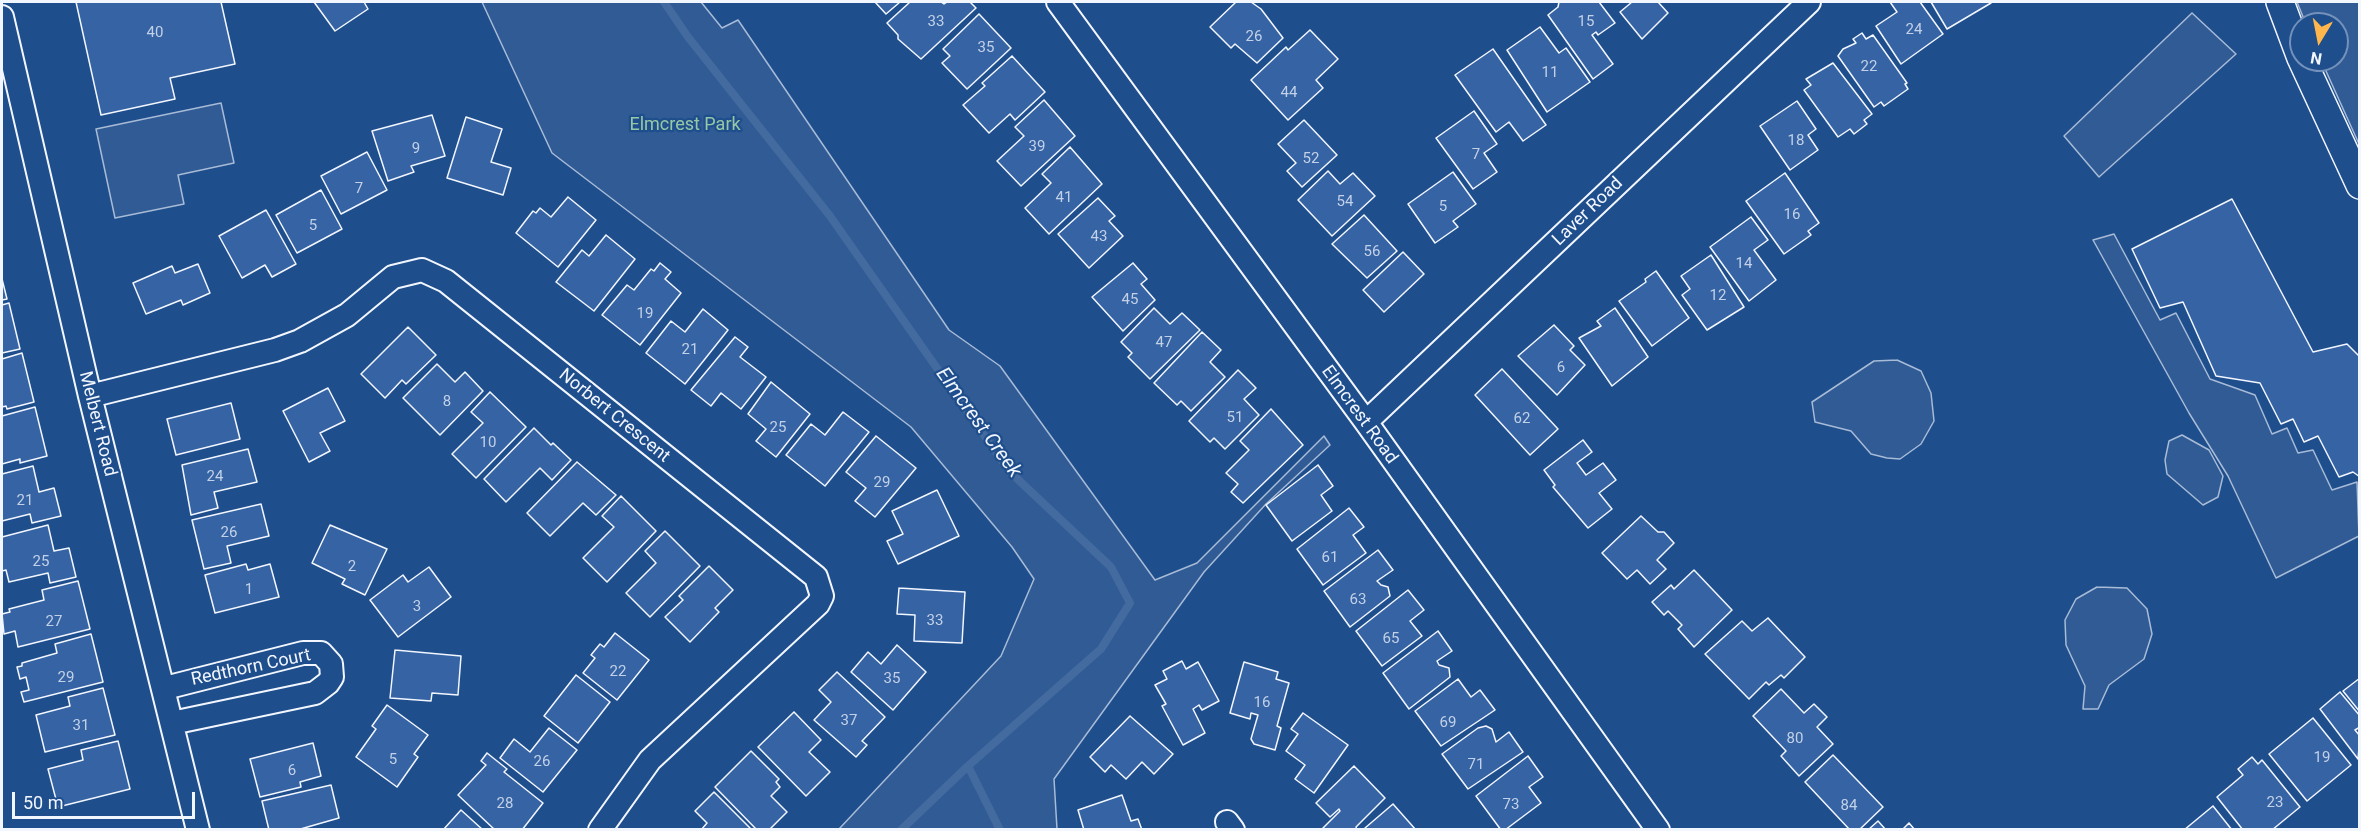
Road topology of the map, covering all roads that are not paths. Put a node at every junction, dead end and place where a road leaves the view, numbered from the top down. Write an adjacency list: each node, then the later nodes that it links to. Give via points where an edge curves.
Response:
1 (1058, 2): 9 (street, Elmcrest Road)
2 (1809, 2): 9 (street, Laver Road)
3 (2280, 2): 5 (street)
4 (2, 17): 8 (street, Melbert Road)
5 (2289, 26)
6 (2307, 72): 7 (street)
7 (2360, 185)
8 (90, 396): 10 (street, Melbert Road); 13 (street, Norbert Crescent, via 300,341 347,315 393,277 422,270 446,281 816,577 822,596 818,604 651,760)
9 (1366, 422): 14 (street, Elmcrest Road)
10 (165, 688): 11 (street, Melbert Road); 11 (street, Redthorn Court, via 303,653 321,653 331,664 332,676 315,693)
11 (172, 723): 12 (street, Melbert Road)
12 (198, 830)
13 (600, 830)
14 (1658, 830)

